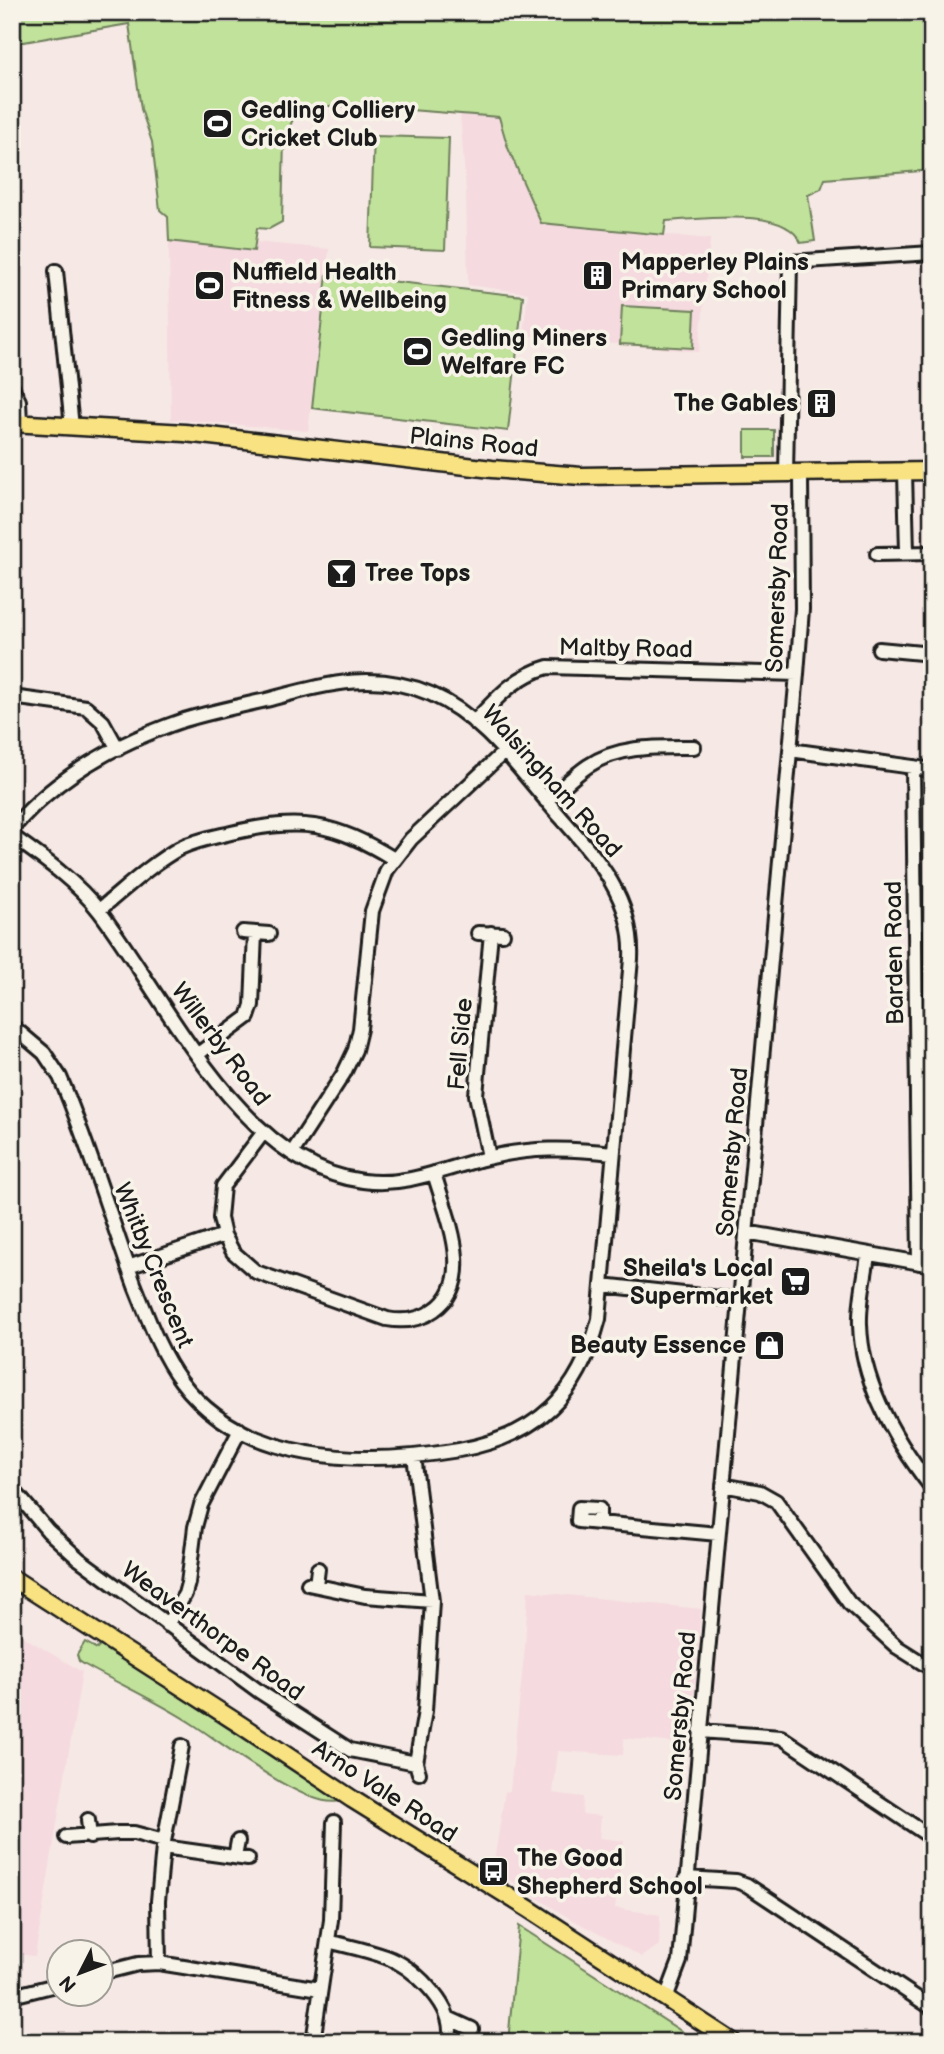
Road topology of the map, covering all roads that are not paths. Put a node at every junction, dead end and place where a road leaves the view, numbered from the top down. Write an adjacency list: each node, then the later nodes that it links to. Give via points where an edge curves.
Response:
1 (932, 253): 8 (street, Somersby Road, via 790,262)
2 (56, 271): 5 (street)
3 (12, 387): 4 (street, via 19,401)
4 (16, 424): 5 (main road, Plains Road)
5 (72, 427): 8 (main road, Plains Road, via 185,433 581,476)
6 (932, 471): 7 (main road, Plains Road)
7 (905, 472): 8 (main road, Plains Road); 10 (street)
8 (793, 474): 14 (street, Somersby Road, via 802,609)
9 (932, 552): 10 (street)
10 (907, 553): 11 (street)
11 (877, 554)
12 (879, 649): 13 (street)
13 (932, 654)
14 (797, 674): 16 (street, Maltby Road, via 548,667 510,685); 19 (street, Somersby Road)
15 (12, 696): 18 (street, via 86,707 103,722)
16 (474, 722): 18 (street, Walsingham Road, via 419,689 359,680 185,720); 20 (street, Walsingham Road)
17 (694, 747): 23 (street, via 644,747 610,755 589,765)
18 (118, 749): 24 (street, Walsingham Road, via 56,785)
19 (790, 750): 21 (street); 37 (street, Somersby Road)
20 (504, 752): 23 (street, Walsingham Road); 26 (street)
21 (913, 767): 22 (street); 40 (street, Barden Road)
22 (932, 770)
23 (546, 801): 34 (street, Walsingham Road, via 608,874 630,929)
24 (12, 829)
25 (12, 836): 27 (street, Willerby Road)
26 (394, 859): 27 (street, via 327,828 266,825 182,847); 33 (street, via 372,911 355,1050)
27 (99, 910): 31 (street, Willerby Road)
28 (270, 934): 31 (street, via 249,932 252,1005 248,1017)
29 (490, 934): 35 (street, Fell Side, via 476,1095)
30 (12, 1026): 41 (street, Whitby Crescent, via 44,1052 60,1077)
31 (198, 1054): 32 (street, Willerby Road)
32 (263, 1133): 33 (street, Willerby Road); 38 (street, via 223,1186 219,1209)
33 (292, 1153): 36 (street, Willerby Road, via 327,1172 362,1181 401,1181)
34 (613, 1153): 35 (street, Willerby Road, via 534,1149); 42 (street, Walsingham Road)
35 (489, 1157): 36 (street, Willerby Road)
36 (434, 1173): 38 (street, via 458,1269 446,1298 417,1318 376,1316 256,1272 240,1260)
37 (746, 1232): 39 (street); 43 (street, Somersby Road)
38 (224, 1235): 41 (street)
39 (868, 1255): 40 (street); 48 (street, via 860,1319 866,1364 890,1424)
40 (925, 1264)
41 (128, 1267): 44 (street, Whitby Crescent, via 149,1323 176,1374 205,1407)
42 (602, 1285): 43 (street); 45 (street, Whitby Crescent, via 599,1319 587,1359 568,1390 546,1413 516,1432 482,1445)
43 (738, 1300): 46 (street, Somersby Road)
44 (240, 1430): 45 (street, Whitby Crescent, via 277,1446 322,1455); 54 (street, via 201,1505 185,1594)
45 (414, 1456): 53 (street, Weaverthorpe Road)
46 (723, 1485): 50 (street, Somersby Road); 55 (street, via 760,1492 776,1502 849,1603 897,1647)
47 (12, 1488): 54 (street, Weaverthorpe Road, via 79,1559)
48 (932, 1488)
49 (599, 1523): 50 (street)
50 (718, 1534): 56 (street, Somersby Road)
51 (318, 1569): 53 (street, via 312,1585 365,1596)
52 (12, 1578): 72 (main road, Arno Vale Road)
53 (432, 1601): 54 (street, Weaverthorpe Road, via 418,1768 340,1745)
54 (167, 1625)
55 (932, 1669)
56 (700, 1731): 62 (street, via 780,1737); 65 (street, Somersby Road)
57 (183, 1746): 64 (street)
58 (88, 1820): 60 (street)
59 (334, 1822): 66 (street, via 328,1838)
60 (90, 1837): 61 (street); 64 (street, via 126,1833)
61 (66, 1838)
62 (932, 1838)
63 (237, 1841): 64 (street, via 241,1858)
64 (163, 1844): 67 (street)
65 (686, 1878): 72 (street, Somersby Road, via 680,1961); 73 (street, via 747,1885)
66 (328, 1941): 70 (street); 74 (street, via 402,1965 435,1993 450,2025)
67 (159, 1964): 68 (street); 70 (street)
68 (116, 1970)
69 (46, 1988): 71 (street)
70 (320, 1989): 75 (street)
71 (12, 1996)
72 (667, 1998): 76 (main road, Arno Vale Road)
73 (932, 2008)
74 (472, 2028)
75 (313, 2042)
76 (733, 2042)

